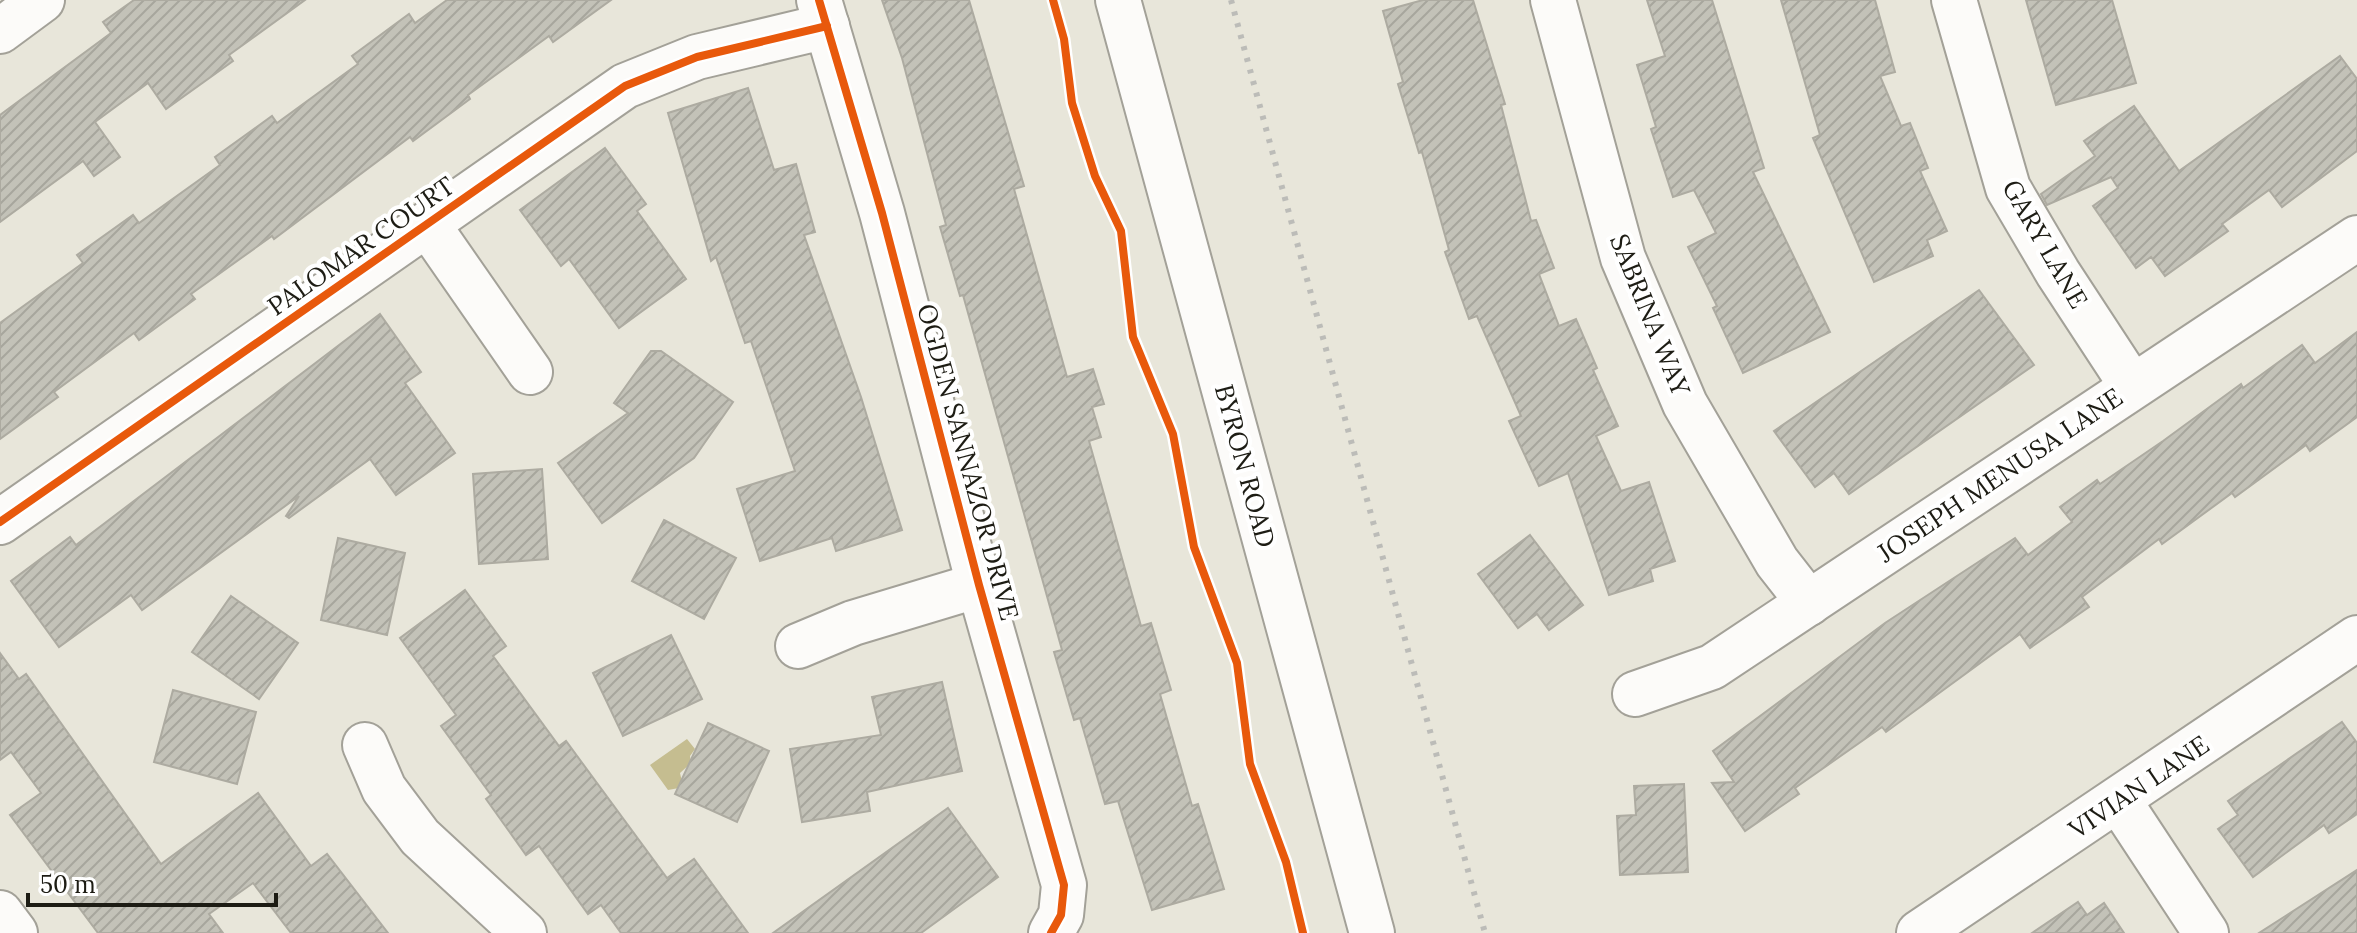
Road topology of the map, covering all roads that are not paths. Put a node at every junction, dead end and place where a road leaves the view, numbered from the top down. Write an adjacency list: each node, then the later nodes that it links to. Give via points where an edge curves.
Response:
1 (42, 0): 6 (street)
2 (1118, 0): 23 (street, BYRON ROAD)
3 (1553, 0): 13 (street, SABRINA WAY, via 1623,258 1685,404 1777,562)
4 (1954, 0): 10 (street, GARY LANE, via 2008,188)
5 (823, 13): 7 (street, PALOMAR COURT, via 764,41 697,57 625,86); 12 (street, OGDEN SANNAZOR DRIVE, via 882,213)
6 (0, 31)
7 (428, 225): 9 (street); 11 (street, PALOMAR COURT)
8 (2357, 238): 10 (street, JOSEPH MENUSA LANE)
9 (530, 372)
10 (2132, 386): 13 (street, JOSEPH MENUSA LANE)
11 (0, 522)
12 (979, 585): 15 (street, via 853,623); 22 (street, OGDEN SANNAZOR DRIVE, via 1064,885 1061,915)
13 (1809, 603): 16 (street, JOSEPH MENUSA LANE, via 1712,667)
14 (2357, 638): 18 (street, VIVIAN LANE)
15 (798, 646)
16 (1635, 694)
17 (365, 745): 21 (street, via 384,789 420,837)
18 (2119, 801): 24 (street, VIVIAN LANE); 25 (street)
19 (0, 913): 20 (street)
20 (15, 933)
21 (524, 933)
22 (1051, 933)
23 (1372, 933)
24 (1919, 933)
25 (2206, 933)

